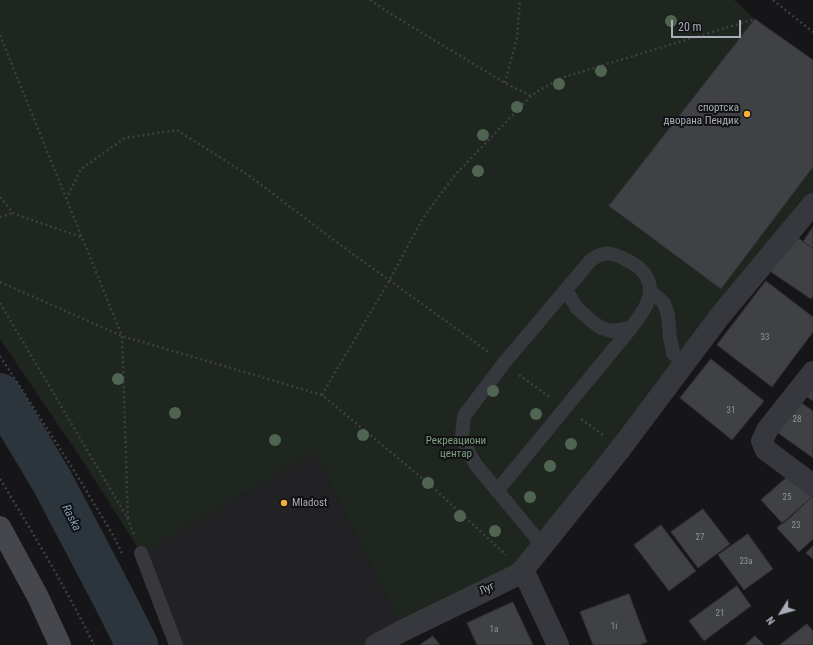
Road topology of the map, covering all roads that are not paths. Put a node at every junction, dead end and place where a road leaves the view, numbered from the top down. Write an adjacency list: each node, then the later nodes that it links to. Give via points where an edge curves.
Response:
1 (813, 204): 5 (street, via 720,316)
2 (566, 290): 3 (lane, via 591,260 599,255 610,254 620,257 644,272); 4 (lane, via 577,308 601,328 612,331); 8 (lane, via 504,363 464,416 462,436 469,453)
3 (650, 291): 4 (lane, via 646,308); 5 (lane, via 664,303 668,315 672,353)
4 (631, 328): 8 (lane)
5 (684, 364): 10 (street, via 621,448)
6 (813, 372): 7 (street, via 762,440 766,450)
7 (813, 485)
8 (497, 491): 10 (lane)
9 (0, 527): 13 (street, via 38,596)
10 (542, 545): 12 (street)
11 (141, 553): 14 (lane)
12 (523, 570): 15 (street, Луг); 16 (street)
13 (60, 645)
14 (176, 645)
15 (376, 645)
16 (558, 645)

